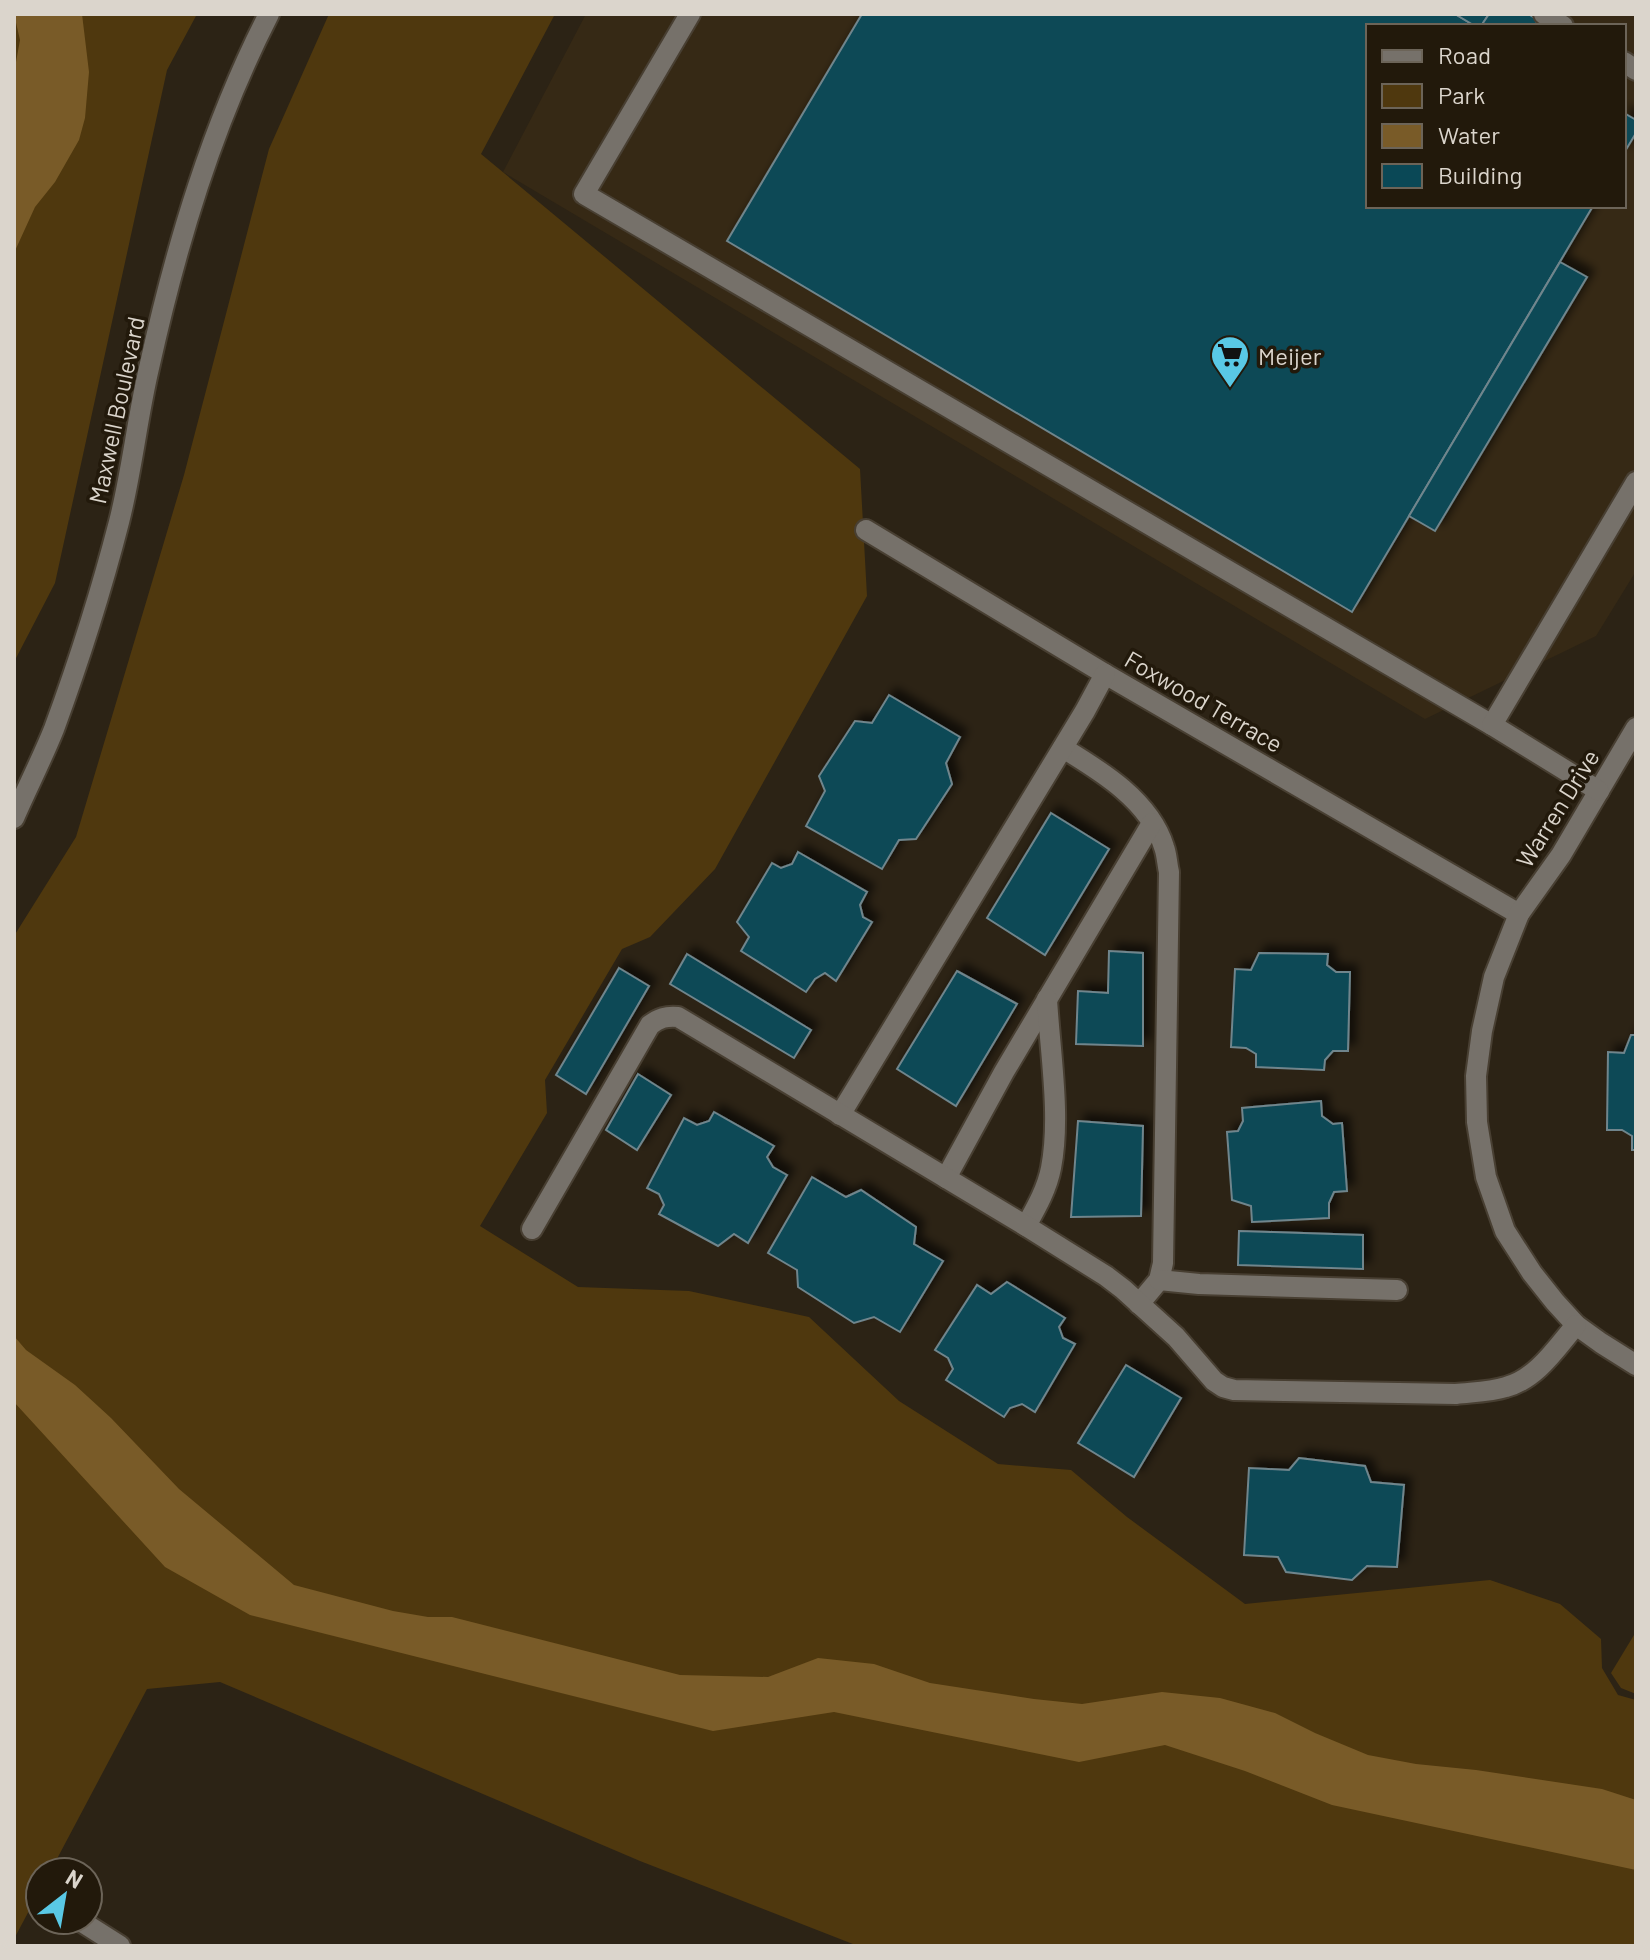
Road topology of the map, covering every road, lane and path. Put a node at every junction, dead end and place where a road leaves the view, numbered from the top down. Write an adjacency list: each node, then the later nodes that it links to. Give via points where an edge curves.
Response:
1 (269, 14): 10 (street, Maxwell Boulevard, via 218,129 178,248 94,614 53,732)
2 (690, 14): 6 (street, via 584,194)
3 (1636, 482): 6 (street)
4 (866, 530): 5 (street, Foxwood Terrace)
5 (1105, 674): 8 (street); 12 (street, Foxwood Terrace)
6 (1492, 725): 9 (street)
7 (1636, 728): 9 (street, Warren Drive)
8 (1063, 748): 11 (street, via 1117,783); 14 (street)
9 (1599, 791): 12 (street, Warren Drive)
10 (14, 818)
11 (1152, 823): 13 (street); 18 (street, via 1164,845 1169,872)
12 (1519, 914): 21 (street, Warren Drive, via 1494,977 1482,1031 1477,1122 1486,1177 1505,1231)
13 (1047, 999): 15 (street); 16 (street, via 1054,1142 1050,1171)
14 (840, 1115): 15 (street); 17 (street, via 678,1017 658,1019)
15 (946, 1178): 16 (street)
16 (1026, 1226): 20 (street, via 1106,1276)
17 (532, 1229)
18 (1159, 1280): 19 (street); 20 (street)
19 (1397, 1290)
20 (1139, 1304): 21 (street, via 1214,1381 1234,1390 1492,1390 1525,1379)
21 (1576, 1325): 22 (street, Warren Drive)
22 (1636, 1365)

